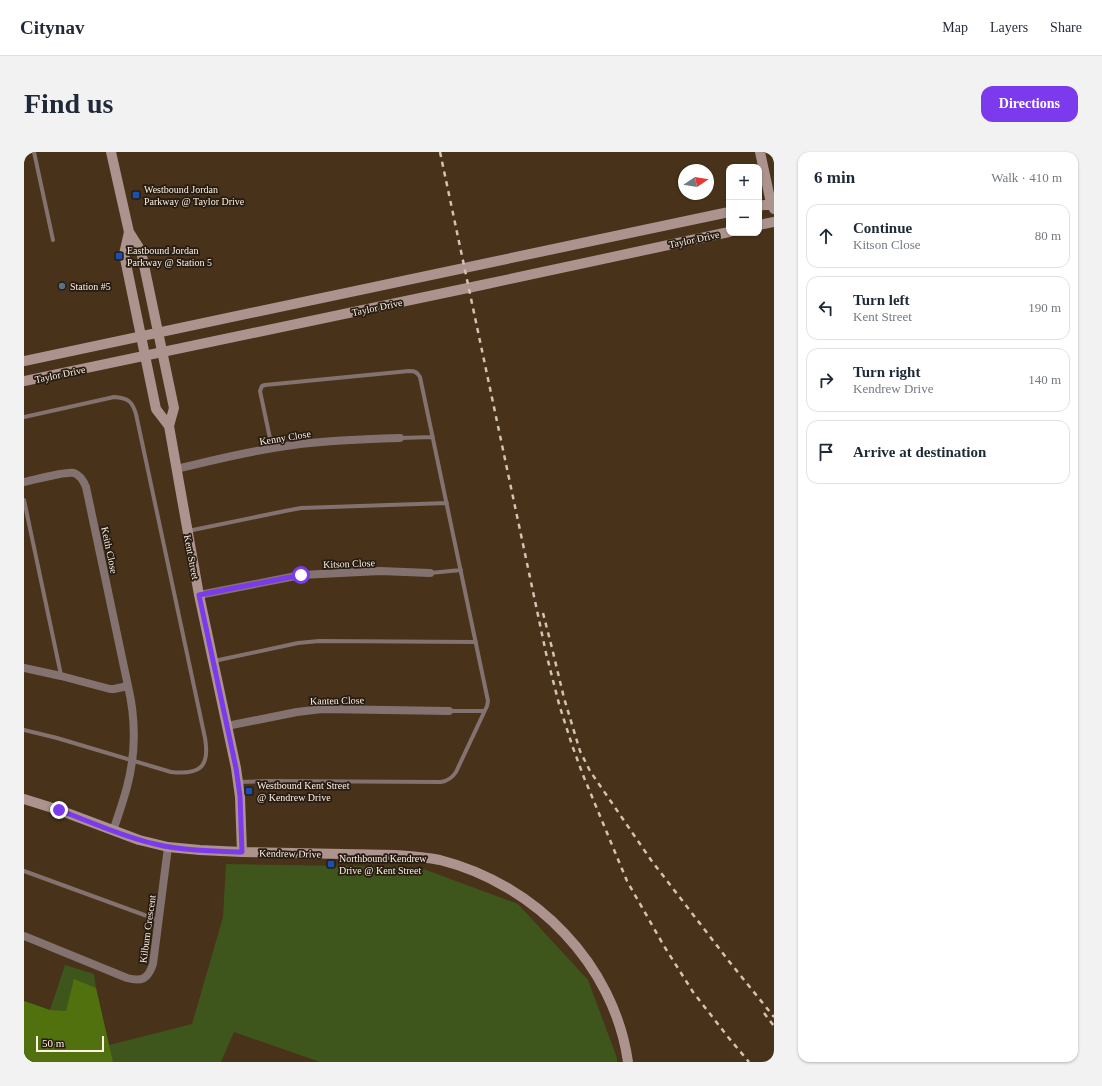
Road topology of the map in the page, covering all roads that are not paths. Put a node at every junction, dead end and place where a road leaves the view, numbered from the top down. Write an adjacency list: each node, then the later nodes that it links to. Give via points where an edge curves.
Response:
1 (34, 152): 11 (lane)
2 (111, 152): 9 (street)
3 (760, 152): 4 (street)
4 (773, 205): 5 (street)
5 (762, 206)
6 (726, 213): 12 (street, Taylor Drive)
7 (774, 222): 8 (street)
8 (762, 224)
9 (129, 232): 12 (street, Kent Street, via 141,251); 13 (street, Kent Street, via 124,254)
10 (726, 233): 14 (street, Taylor Drive)
11 (53, 240)
12 (158, 333): 13 (street, Taylor Drive); 14 (street, Kent Street)
13 (141, 336): 15 (street, Kent Street); 16 (street, Taylor Drive)
14 (162, 352): 15 (street, Taylor Drive); 19 (street, Kent Street, via 174,408)
15 (145, 356): 17 (street, Taylor Drive); 19 (street, Kent Street, via 156,409)
16 (24, 361)
17 (24, 381)
18 (24, 417): 40 (lane, via 114,397 128,400 136,414 205,738 206,755 205,763 200,768 179,773 163,771)
19 (169, 426): 23 (street, Kent Street)
20 (433, 437): 21 (lane); 22 (lane, via 420,377 418,373 409,371 262,386 260,391); 26 (lane)
21 (400, 438): 22 (street, Kenny Close, via 321,442)
22 (272, 448): 23 (street, Kenny Close)
23 (176, 469): 27 (street, Kent Street)
24 (24, 482): 35 (street, Keith Close, via 66,473 74,473 84,482)
25 (24, 500): 34 (lane)
26 (447, 503): 27 (lane, via 301,508); 28 (lane)
27 (187, 531): 30 (street, Kent Street)
28 (461, 570): 29 (lane); 31 (lane)
29 (430, 573): 30 (street, Kitson Close, via 301,575)
30 (199, 595): 32 (street, Kent Street)
31 (476, 642): 32 (lane, via 319,640); 37 (lane, via 488,695)
32 (213, 661): 38 (street, Kent Street)
33 (24, 668): 34 (street)
34 (61, 676): 35 (street, via 114,689)
35 (128, 686): 40 (street, Keith Close, via 135,736)
36 (448, 711): 37 (lane); 38 (street, Kanten Close, via 322,708)
37 (484, 711): 41 (lane, via 456,772 446,781)
38 (227, 726): 41 (street, Kent Street)
39 (24, 730): 40 (lane)
40 (133, 760): 43 (street, Keith Close)
41 (238, 782): 45 (street, Kent Street)
42 (24, 799): 43 (street, Kendrew Drive)
43 (113, 831): 44 (street, Kendrew Drive)
44 (168, 847): 45 (street, Kendrew Drive); 47 (street, Kilburn Crescent)
45 (242, 852): 49 (street, Kendrew Drive, via 417,857 439,860 486,876 528,900 569,937 585,957 611,1001 621,1026)
46 (24, 871): 47 (lane)
47 (159, 920): 48 (street, Kilburn Crescent, via 151,970 145,978 139,980 122,977)
48 (24, 936)
49 (628, 1062)

